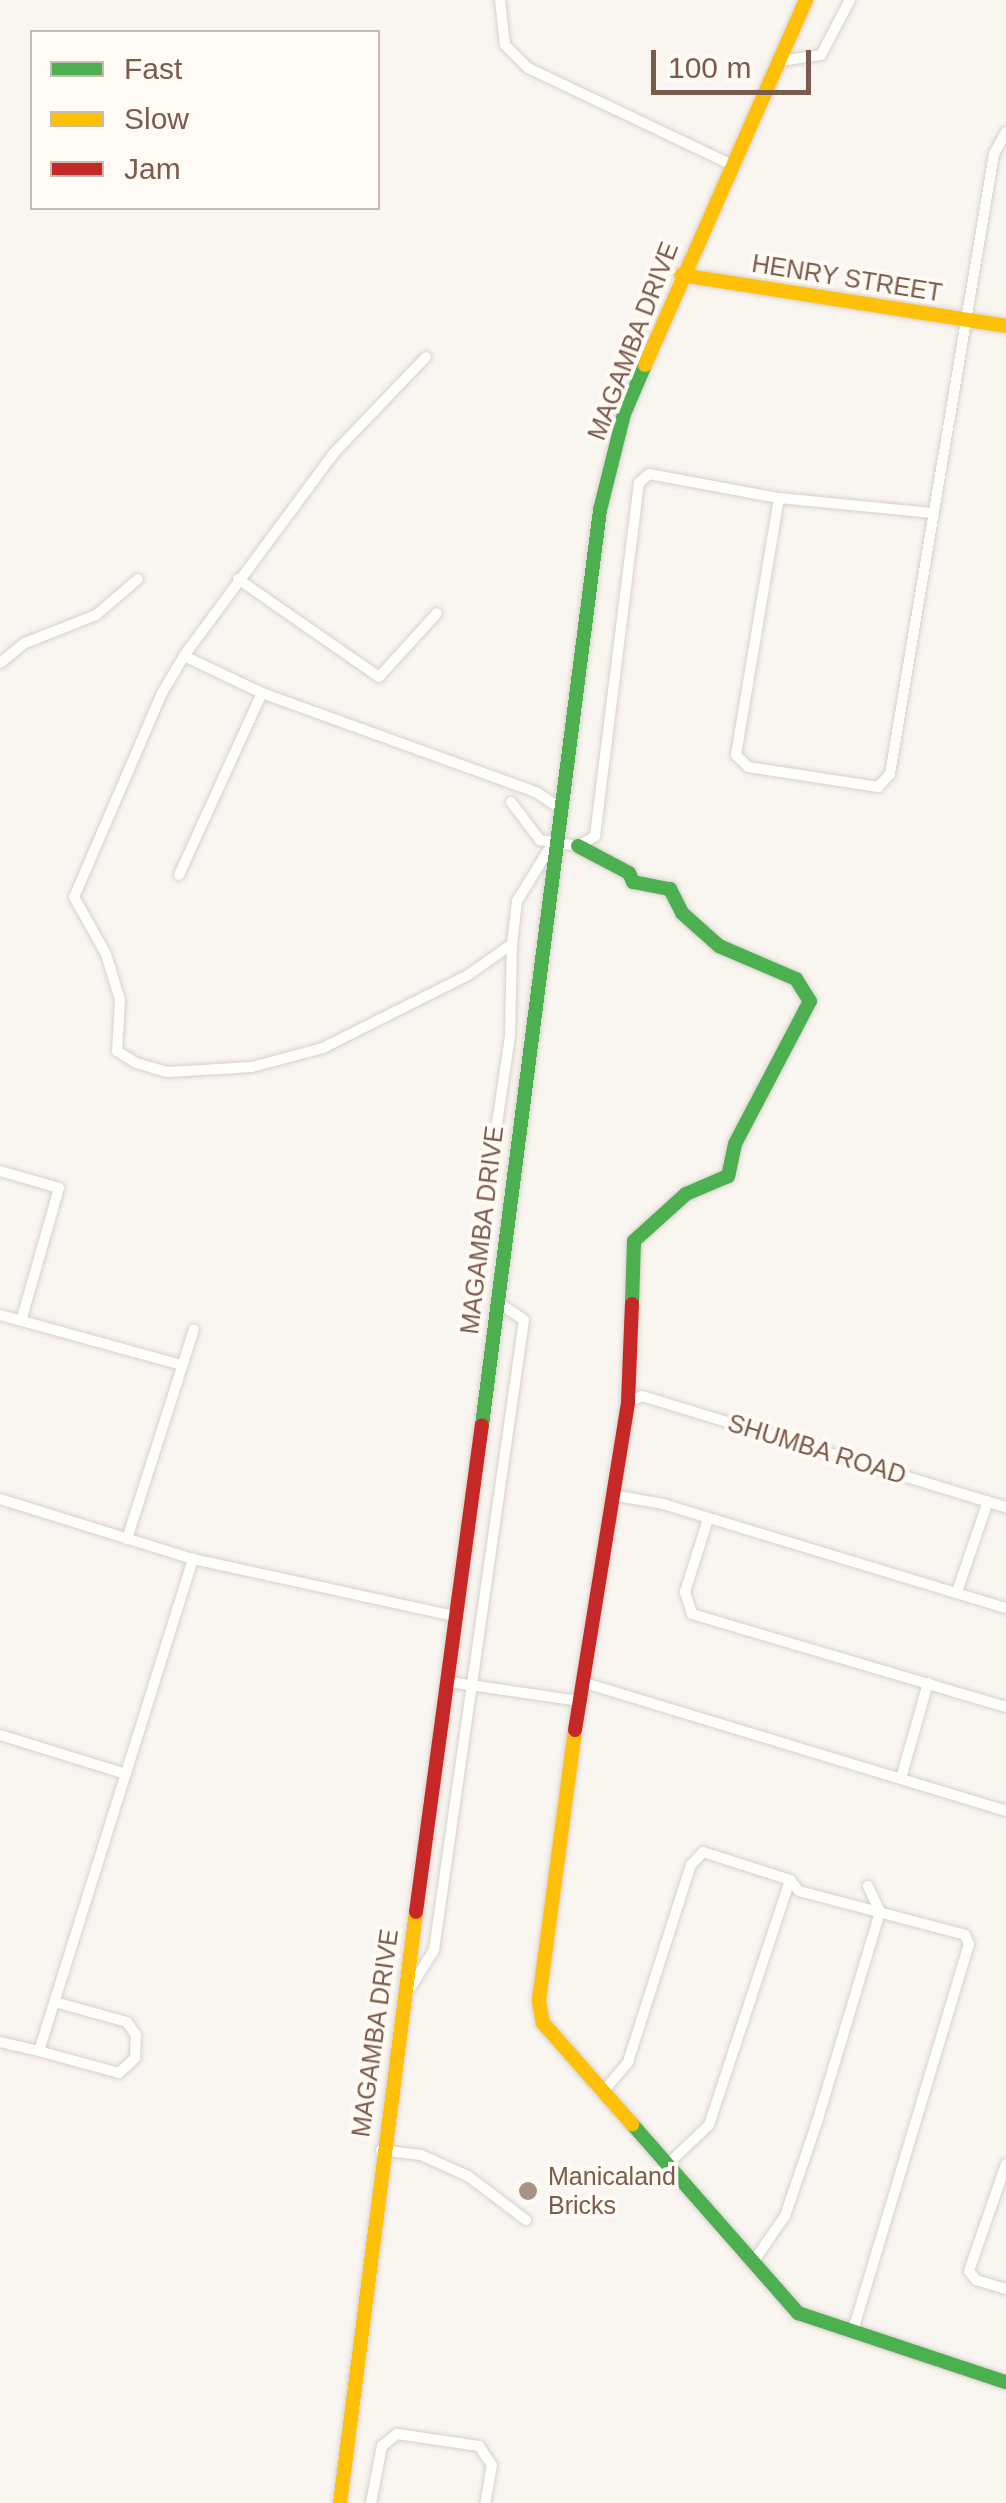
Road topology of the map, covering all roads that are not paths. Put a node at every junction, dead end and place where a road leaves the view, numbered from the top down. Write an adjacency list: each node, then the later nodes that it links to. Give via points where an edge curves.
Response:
1 (500, 0): 6 (street, via 505,45 528,68)
2 (806, 0): 4 (street, MAGAMBA DRIVE)
3 (850, 0): 4 (street, via 821,55)
4 (780, 61): 6 (street, MAGAMBA DRIVE)
5 (1006, 132): 8 (street, via 994,154)
6 (730, 164): 7 (street, MAGAMBA DRIVE)
7 (681, 275): 8 (street, HENRY STREET); 20 (street, MAGAMBA DRIVE, via 624,414 600,510)
8 (968, 320): 9 (street, HENRY STREET); 12 (street)
9 (1006, 326)
10 (426, 357): 13 (street, via 334,453)
11 (779, 498): 12 (street); 12 (street, via 736,754 748,767 870,789 890,774); 22 (street, via 649,474 638,482 595,836)
12 (933, 513)
13 (238, 579): 15 (street, via 379,677); 16 (street)
14 (138, 580): 17 (street, via 96,615 25,644)
15 (437, 614)
16 (184, 656): 18 (street); 24 (street, via 74,897 106,954 120,1000 116,1052 168,1072 252,1067 323,1048 468,975)
17 (0, 663)
18 (262, 693): 20 (street, via 536,792); 23 (street)
19 (510, 802): 21 (street, via 528,830)
20 (557, 806): 21 (street, MAGAMBA DRIVE)
21 (552, 844): 22 (street); 24 (street, via 517,901); 27 (street, MAGAMBA DRIVE)
22 (578, 846): 32 (street, via 628,873 632,882 670,889 682,913 719,946 774,967 810,994 806,1016 778,1052 754,1117 735,1144 728,1176 686,1194 637,1234)
23 (179, 875)
24 (512, 944): 25 (street, via 512,1021)
25 (490, 1170)
26 (0, 1171): 29 (street, via 58,1188)
27 (496, 1302): 42 (street, MAGAMBA DRIVE); 46 (street, via 524,1320)
28 (0, 1315): 29 (street)
29 (21, 1321): 31 (street)
30 (194, 1329): 31 (street)
31 (182, 1365): 38 (street)
32 (628, 1402): 33 (street); 35 (street, SHUMBA ROAD, via 642,1396)
33 (612, 1494): 37 (street); 44 (street)
34 (0, 1499): 38 (street)
35 (988, 1501): 36 (street, SHUMBA ROAD); 40 (street)
36 (1006, 1507)
37 (708, 1519): 40 (street); 45 (street, via 684,1592 692,1614)
38 (127, 1538): 39 (street)
39 (194, 1559): 42 (street); 50 (street)
40 (957, 1592): 41 (street)
41 (1006, 1608)
42 (458, 1617): 43 (street, MAGAMBA DRIVE)
43 (449, 1682): 46 (street); 56 (street, MAGAMBA DRIVE)
44 (585, 1683): 47 (street); 51 (street)
45 (928, 1683): 48 (street); 51 (street)
46 (474, 1690): 47 (street); 56 (street, via 434,1950)
47 (579, 1700): 60 (street, via 540,2001 543,2023)
48 (1006, 1707)
49 (0, 1734): 50 (street)
50 (126, 1774): 57 (street)
51 (901, 1778): 52 (street)
52 (1006, 1810)
53 (790, 1880): 55 (street, via 799,1891); 60 (street, via 702,1852 695,1857 628,2062); 62 (street, via 709,2125)
54 (868, 1886): 55 (street)
55 (880, 1912): 65 (street, via 785,2216); 67 (street, via 957,1931 969,1944)
56 (404, 1999): 61 (street, MAGAMBA DRIVE)
57 (55, 2002): 59 (street); 59 (street, via 127,2022 136,2035 136,2058 119,2074)
58 (0, 2042): 59 (street)
59 (39, 2051)
60 (603, 2092): 62 (street)
61 (381, 2150): 64 (street, via 420,2156 468,2176); 69 (street, MAGAMBA DRIVE)
62 (667, 2164): 65 (street)
63 (1006, 2164): 66 (street, via 969,2270)
64 (526, 2220)
65 (753, 2262): 67 (street, via 798,2313)
66 (1006, 2289)
67 (851, 2334): 68 (street)
68 (1006, 2382)
69 (340, 2503)
70 (371, 2503): 71 (street, via 382,2446 397,2434 479,2446 492,2465)
71 (485, 2503)

